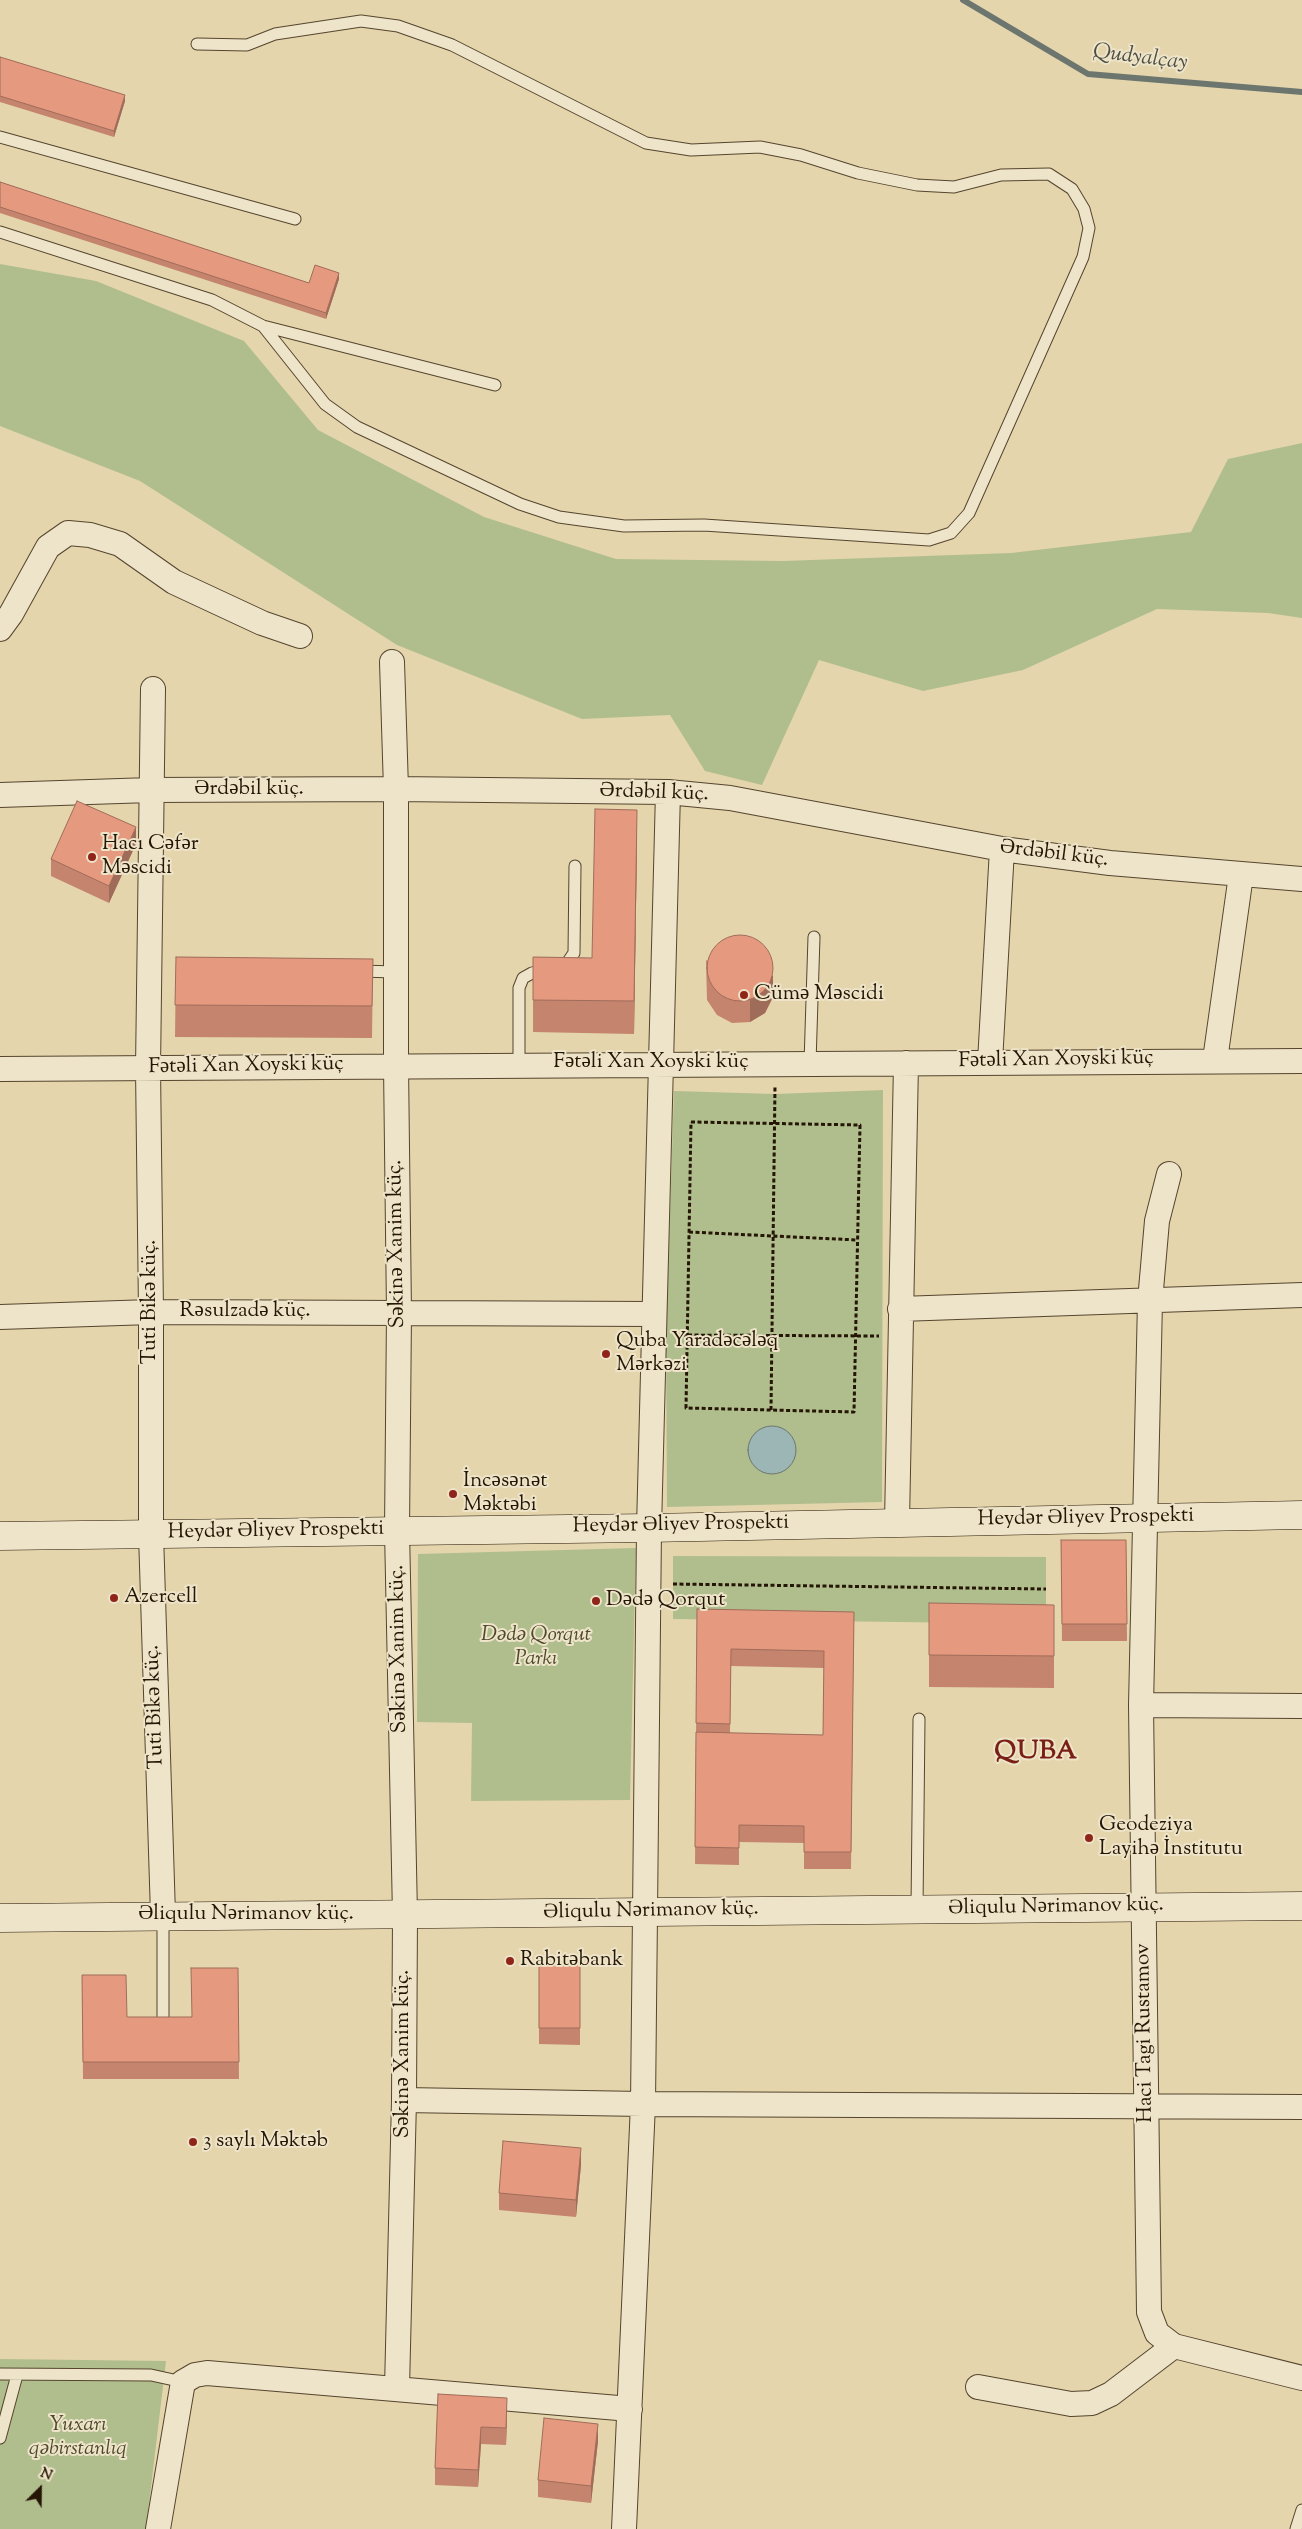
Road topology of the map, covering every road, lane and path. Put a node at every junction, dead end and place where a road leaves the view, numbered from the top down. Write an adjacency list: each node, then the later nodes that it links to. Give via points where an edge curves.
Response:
1 (197, 44): 5 (lane, via 247,45 275,34 361,21 398,26 452,46 646,143 692,150 760,147 917,185 954,187 1001,175 1049,174 1072,189 1084,209 1089,228 1083,257 969,513 951,533 929,540 704,525 624,526 559,517 520,504 357,427 325,404)
2 (0, 137): 3 (lane)
3 (295, 219)
4 (0, 232): 5 (lane, via 212,300)
5 (263, 326): 6 (lane)
6 (494, 384)
7 (0, 629): 8 (street, via 48,546 68,533 90,535 120,544 174,582 262,623)
8 (300, 636)
9 (392, 662): 11 (street, Səkinə Xanim küç.)
10 (153, 689): 12 (street, Tuti Bikə küç.)
11 (396, 789): 12 (street, Ərdəbil küç.); 13 (street, Ərdəbil küç.); 21 (street, Səkinə Xanim küç.)
12 (150, 790): 14 (street, Ərdəbil küç.); 31 (street, Tuti Bikə küç.)
13 (668, 792): 15 (street, Ərdəbil küç., via 730,798); 26 (street)
14 (0, 795)
15 (1002, 849): 17 (street, Ərdəbil küç.); 25 (street)
16 (575, 866): 29 (lane, via 574,953 565,966 523,978 519,988)
17 (1241, 875): 18 (street, Ərdəbil küç.); 22 (street)
18 (1302, 879)
19 (814, 938): 27 (lane)
20 (348, 971): 21 (lane)
21 (396, 972): 30 (street, Səkinə Xanim küç.)
22 (1215, 1060): 23 (street, Fətəli Xan Xoyski küç); 25 (street, Fətəli Xan Xoyski küç)
23 (1302, 1060)
24 (774, 1062): 26 (street, Fətəli Xan Xoyski küç); 27 (street, Fətəli Xan Xoyski küç); 33 (path)
25 (990, 1062): 28 (street, Fətəli Xan Xoyski küç)
26 (660, 1063): 29 (street, Fətəli Xan Xoyski küç); 44 (street)
27 (810, 1063): 28 (street, Fətəli Xan Xoyski küç)
28 (906, 1063): 40 (street)
29 (519, 1064): 30 (street, Fətəli Xan Xoyski küç)
30 (396, 1065): 31 (street, Fətəli Xan Xoyski küç); 42 (street, Səkinə Xanim küç.)
31 (148, 1068): 32 (street, Fətəli Xan Xoyski küç); 41 (street, Tuti Bikə küç.)
32 (0, 1069)
33 (773, 1124): 35 (path, via 691,1122); 36 (path); 37 (path, via 860,1125)
34 (1169, 1174): 39 (street, Haci Tagi Rustamov, via 1157,1221)
35 (689, 1232): 36 (path); 45 (path)
36 (773, 1238): 37 (path); 46 (path)
37 (858, 1240): 47 (path)
38 (1302, 1295): 39 (street)
39 (1150, 1301): 40 (street); 51 (street, Haci Tagi Rustamov)
40 (900, 1309): 48 (street)
41 (151, 1312): 42 (street, Rəsulzadə küç.); 43 (street, Rəsulzadə küç.); 55 (street, Tuti Bikə küç.)
42 (399, 1313): 44 (street, Rəsulzadə küç.); 54 (street, Səkinə Xanim küç.)
43 (0, 1317)
44 (654, 1324): 45 (path); 53 (street)
45 (688, 1335): 46 (path); 49 (path, via 686,1408)
46 (773, 1336): 47 (path); 49 (path)
47 (856, 1336): 48 (path); 49 (path, via 854,1412)
48 (900, 1338): 52 (street)
49 (771, 1410)
50 (1302, 1515): 51 (street, Heydər Əliyev Prospekti)
51 (1145, 1518): 52 (street, Heydər Əliyev Prospekti); 59 (street, Haci Tagi Rustamov)
52 (897, 1522): 53 (street, Heydər Əliyev Prospekti)
53 (649, 1528): 54 (street, Heydər Əliyev Prospekti); 65 (street)
54 (397, 1530): 55 (street, Heydər Əliyev Prospekti); 67 (street, Səkinə Xanim küç.)
55 (151, 1534): 56 (street, Heydər Əliyev Prospekti); 66 (street, Tuti Bikə küç.)
56 (0, 1536)
57 (673, 1584): 58 (path)
58 (1046, 1590)
59 (1141, 1705): 60 (street); 63 (street, Haci Tagi Rustamov)
60 (1302, 1706)
61 (918, 1719): 64 (lane)
62 (1302, 1906): 63 (street, Əliqulu Nərimanov küç.)
63 (1144, 1907): 64 (street, Əliqulu Nərimanov küç.); 73 (street, Haci Tagi Rustamov)
64 (917, 1909): 65 (street, Əliqulu Nərimanov küç.)
65 (645, 1911): 67 (street, Əliqulu Nərimanov küç.); 71 (street)
66 (163, 1915): 67 (street, Əliqulu Nərimanov küç.); 68 (street, Əliqulu Nərimanov küç.); 69 (lane)
67 (405, 1915): 70 (street, Səkinə Xanim küç.)
68 (0, 1918)
69 (163, 2017)
70 (404, 2100): 71 (street); 80 (street, Səkinə Xanim küç.)
71 (643, 2104): 73 (street); 81 (street)
72 (1302, 2107): 73 (street)
73 (1147, 2108): 74 (street, Haci Tagi Rustamov, via 1149,2312 1157,2333)
74 (1174, 2346): 77 (street, Haci Tagi Rustamov); 79 (street, via 1111,2394 1092,2403 1072,2404)
75 (0, 2374): 76 (lane)
76 (17, 2375): 78 (lane, via 151,2375); 82 (lane)
77 (1302, 2378)
78 (183, 2382): 80 (street, via 207,2373); 84 (street)
79 (978, 2387)
80 (397, 2388): 81 (street)
81 (630, 2408): 85 (street)
82 (0, 2438)
83 (1302, 2510): 86 (lane)
84 (158, 2529)
85 (624, 2529)
86 (1296, 2529)

